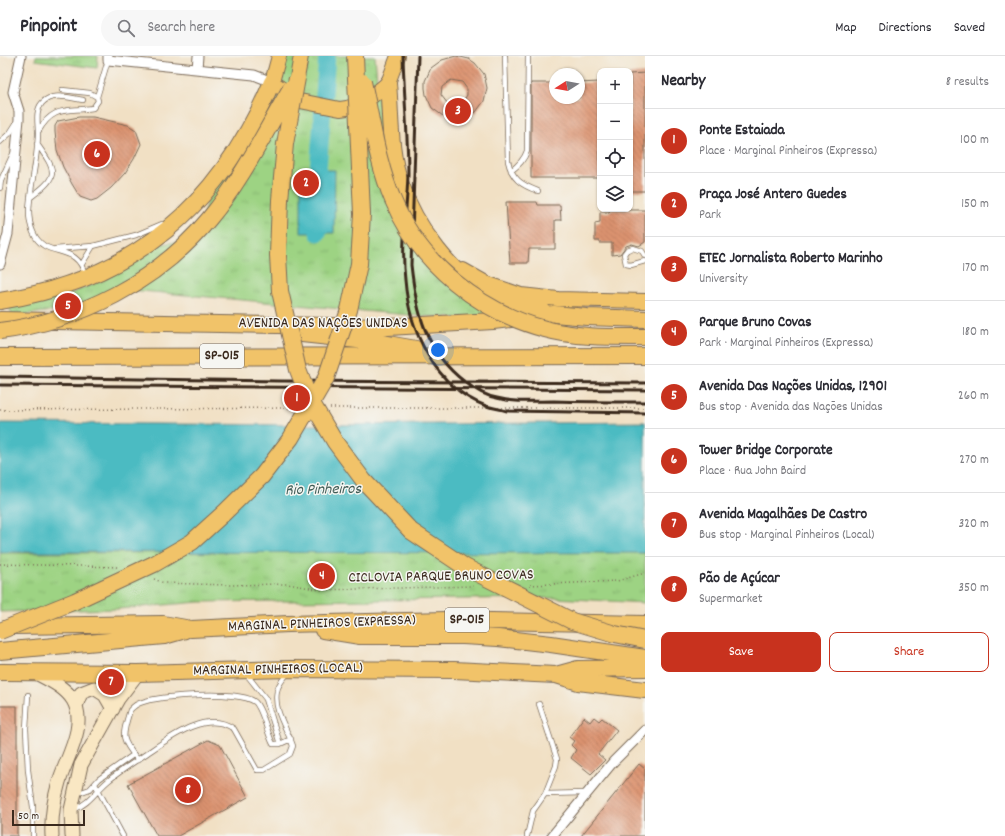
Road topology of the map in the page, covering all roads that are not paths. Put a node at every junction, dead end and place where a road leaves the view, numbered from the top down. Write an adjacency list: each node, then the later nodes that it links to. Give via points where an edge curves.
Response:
1 (20, 56): 18 (street, via 13,92)
2 (198, 56): 11 (street)
3 (279, 56): 13 (main road)
4 (301, 56): 12 (main road)
5 (356, 56): 42 (highway, bridge, via 393,201 408,229 433,263 474,297 545,330 576,335); 50 (highway, bridge, via 362,214 359,264 349,310 326,378 291,438 262,476 192,542 154,564 75,601)
6 (388, 56): 14 (main road)
7 (398, 56): 14 (main road)
8 (505, 56): 23 (lane, via 508,153)
9 (528, 56): 23 (lane, via 527,150 525,158)
10 (108, 58): 11 (street); 16 (lane)
11 (197, 69): 13 (street, via 254,75)
12 (297, 78): 41 (highway, bridge, via 238,179 209,220 168,261 113,296 69,316); 51 (highway, bridge, via 285,144 280,200 280,292 298,370 309,398 335,442 364,481 411,531 465,567 572,621)
13 (272, 82): 14 (main road, via 300,101 340,109 365,102); 27 (highway, via 258,115 243,140 204,193)
14 (388, 82): 31 (highway, via 393,148 400,182 422,226)
15 (62, 90): 16 (lane, via 90,93)
16 (97, 97): 19 (lane, via 98,101 93,108 58,112 48,117)
17 (83, 100): 19 (lane, via 59,96 49,98 41,104 39,110)
18 (19, 119): 20 (lane); 22 (street)
19 (38, 132): 21 (lane)
20 (0, 142)
21 (37, 144): 26 (lane); 26 (lane, via 49,160 53,174 45,186)
22 (16, 147): 24 (lane); 33 (street, via 8,234)
23 (511, 171): 25 (lane, via 516,180)
24 (0, 188)
25 (538, 191)
26 (31, 197): 29 (lane, via 29,220 32,232 39,242)
27 (183, 216): 28 (lane, via 136,235); 34 (highway, via 166,232 109,269)
28 (93, 246): 29 (lane); 34 (lane)
29 (52, 250): 34 (lane, via 73,256)
30 (645, 256): 32 (lane, via 642,251 633,248 624,254 626,264)
31 (447, 260): 36 (main road, via 486,283 521,295 558,299); 37 (highway, via 478,288 496,297)
32 (645, 261)
33 (0, 264)
34 (84, 271): 35 (highway, via 26,297)
35 (0, 301)
36 (645, 301)
37 (554, 314): 38 (highway, AVENIDA DAS NAÇÕES UNIDAS); 40 (highway, AVENIDA DAS NAÇÕES UNIDAS, via 493,321 388,327)
38 (645, 319)
39 (0, 320): 40 (highway, AVENIDA DAS NAÇÕES UNIDAS)
40 (225, 323): 43 (highway, via 395,344)
41 (0, 331)
42 (645, 338)
43 (445, 355): 44 (highway, SP-015); 45 (highway, SP-015)
44 (645, 356)
45 (0, 357)
46 (288, 624): 47 (highway, MARGINAL PINHEIROS (EXPRESSA) / SP-015, via 446,620); 49 (highway, MARGINAL PINHEIROS (EXPRESSA) / SP-015); 53 (highway, via 360,636 498,638)
47 (645, 624)
48 (0, 626): 49 (highway, MARGINAL PINHEIROS (EXPRESSA) / SP-015, via 163,624)
49 (191, 629): 52 (highway, via 164,636)
50 (0, 631)
51 (645, 640)
52 (0, 651)
53 (645, 658)
54 (645, 668): 60 (highway, via 578,669)
55 (291, 669): 56 (highway, MARGINAL PINHEIROS (LOCAL)); 60 (highway, MARGINAL PINHEIROS (LOCAL), via 454,670); 67 (lane, via 276,691 280,717)
56 (243, 670): 59 (highway, MARGINAL PINHEIROS (LOCAL)); 68 (lane, via 266,699)
57 (0, 672): 58 (highway, MARGINAL PINHEIROS (LOCAL))
58 (36, 673): 59 (highway, MARGINAL PINHEIROS (LOCAL)); 64 (street, via 65,691)
59 (138, 673): 65 (street)
60 (556, 675): 61 (highway, via 578,682)
61 (645, 690)
62 (28, 695): 77 (lane, via 27,743)
63 (539, 704): 74 (lane, via 557,759)
64 (76, 706): 65 (street, via 81,692 94,688 105,695); 78 (street, via 77,726 59,781 51,826)
65 (113, 709): 75 (street, via 80,765)
66 (645, 730): 73 (street)
67 (290, 739): 68 (lane); 70 (lane, via 293,746 290,754 261,771 257,770 234,729 228,724 209,722 191,727 172,737)
68 (280, 744): 69 (lane, via 273,744 258,706 248,698 166,697 141,702 130,710 123,740)
69 (133, 755): 70 (lane); 71 (lane)
70 (138, 760): 72 (lane)
71 (95, 784): 72 (lane); 75 (lane, via 85,792)
72 (99, 790): 76 (lane, via 88,802); 80 (lane)
73 (586, 793): 74 (lane); 82 (street)
74 (545, 794): 81 (lane, via 533,811)
75 (73, 795): 76 (street)
76 (71, 810): 79 (street)
77 (33, 836)
78 (52, 836)
79 (72, 836)
80 (124, 836)
81 (527, 836)
82 (552, 836)

